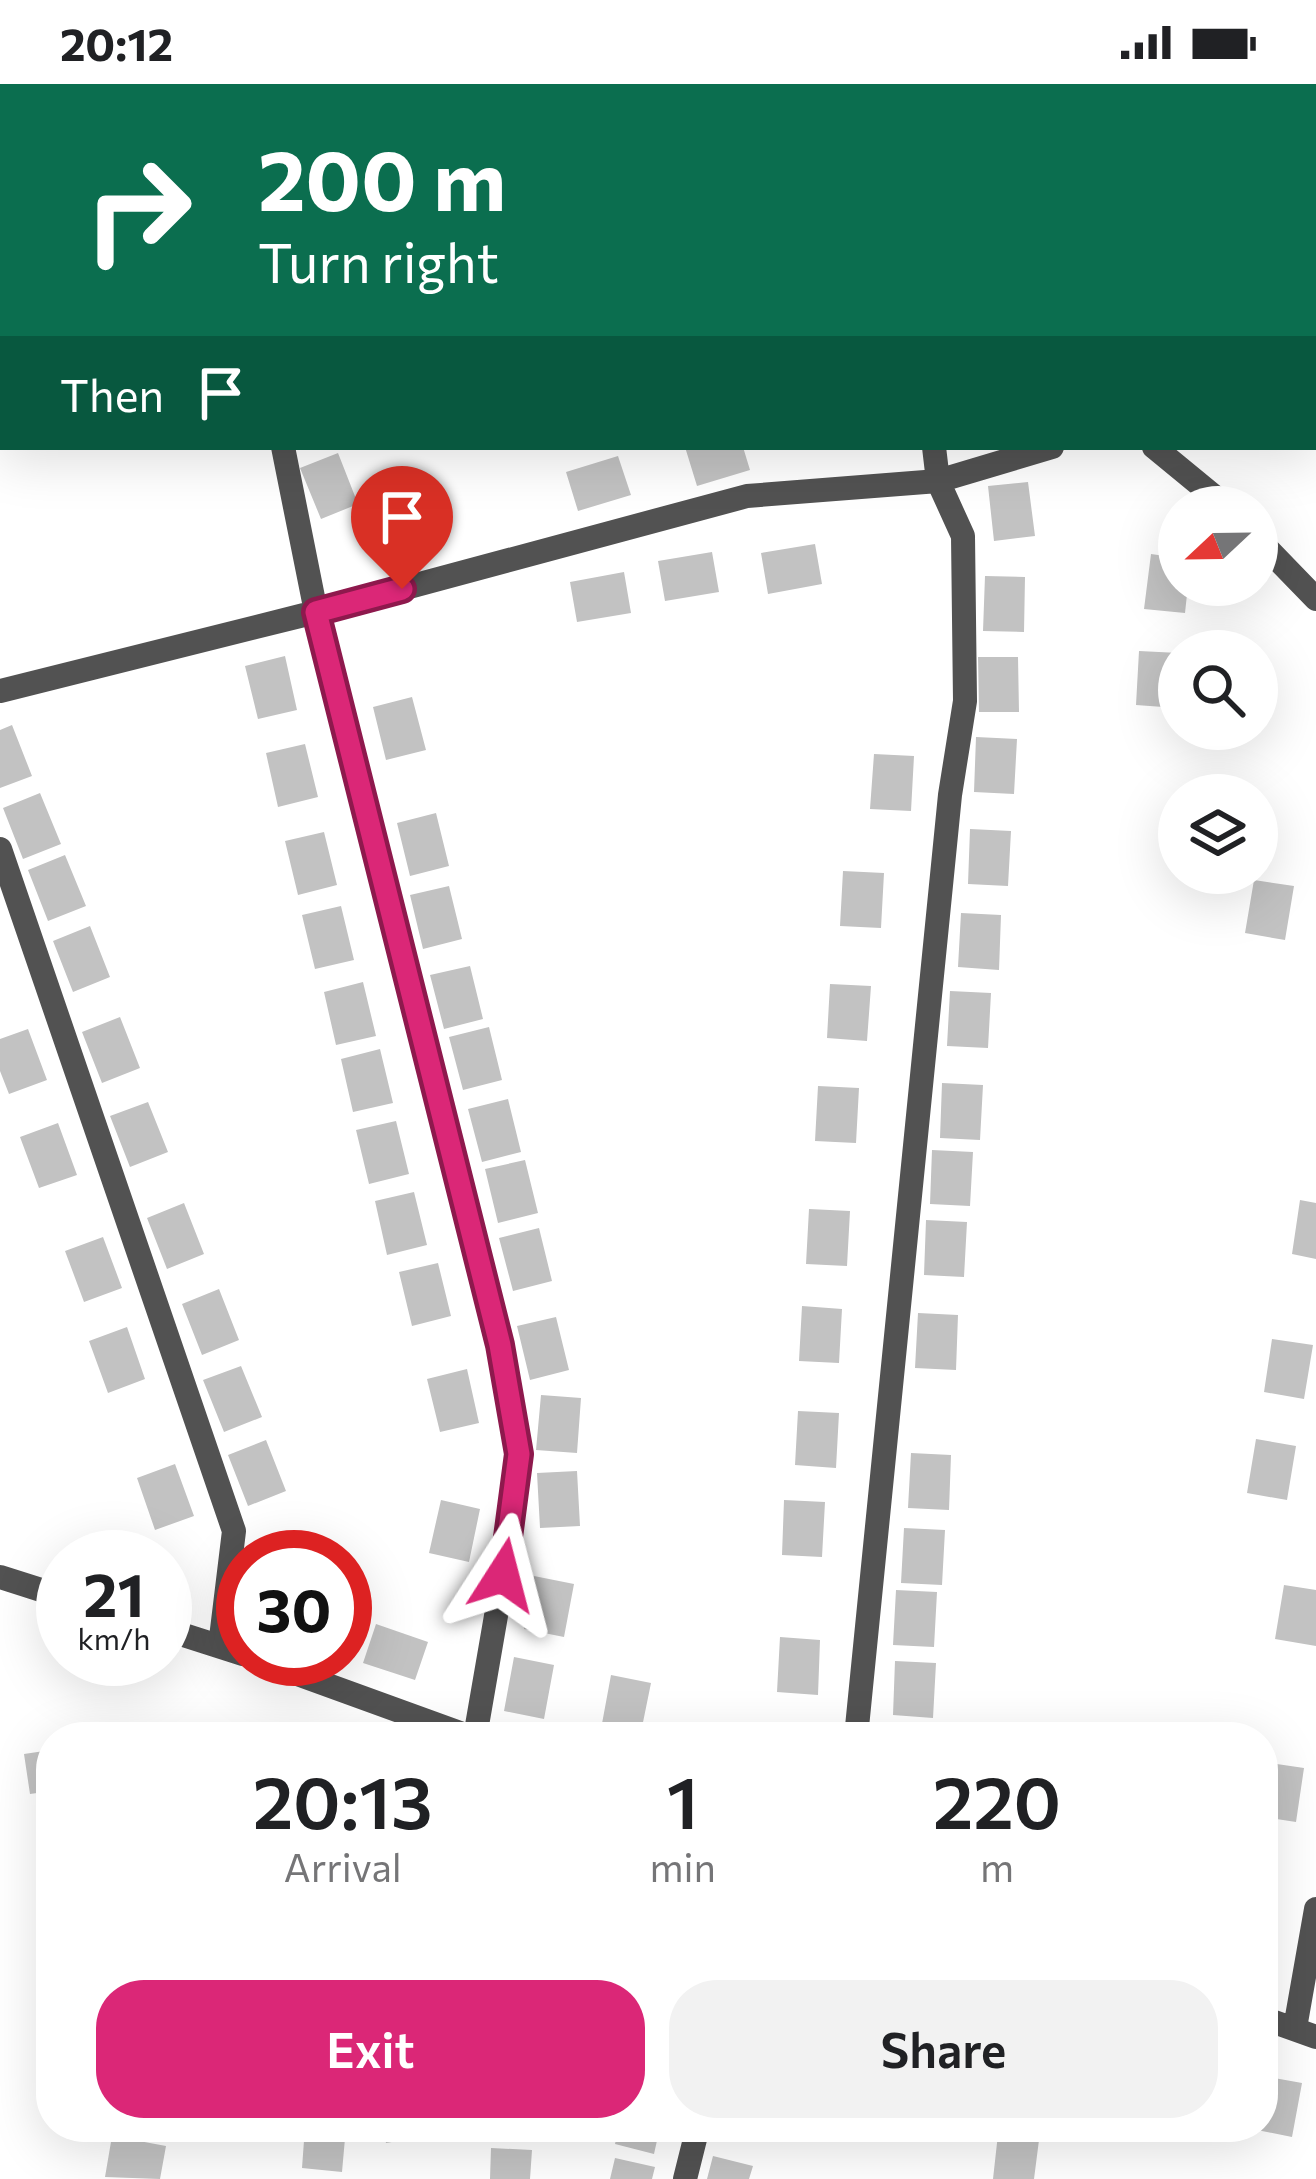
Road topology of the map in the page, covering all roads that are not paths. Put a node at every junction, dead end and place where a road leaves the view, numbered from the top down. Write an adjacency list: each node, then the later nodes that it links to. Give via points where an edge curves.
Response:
1 (284, 450): 9 (street)
2 (934, 450): 5 (street)
3 (1042, 450): 5 (street)
4 (1158, 450): 6 (street)
5 (938, 481): 9 (street, via 748,496); 18 (street, via 963,536 965,701)
6 (1201, 486)
7 (1278, 560): 8 (street)
8 (1316, 599)
9 (316, 612): 10 (street); 17 (street, via 500,1345 519,1454)
10 (0, 692)
11 (0, 849): 12 (street)
12 (234, 1530)
13 (0, 1577): 14 (street)
14 (36, 1588)
15 (331, 1686): 16 (street)
16 (431, 1722)
17 (476, 1722)
18 (857, 1722)
19 (1316, 1909): 20 (street)
20 (1305, 2032)
21 (694, 2142): 22 (street)
22 (685, 2179)

